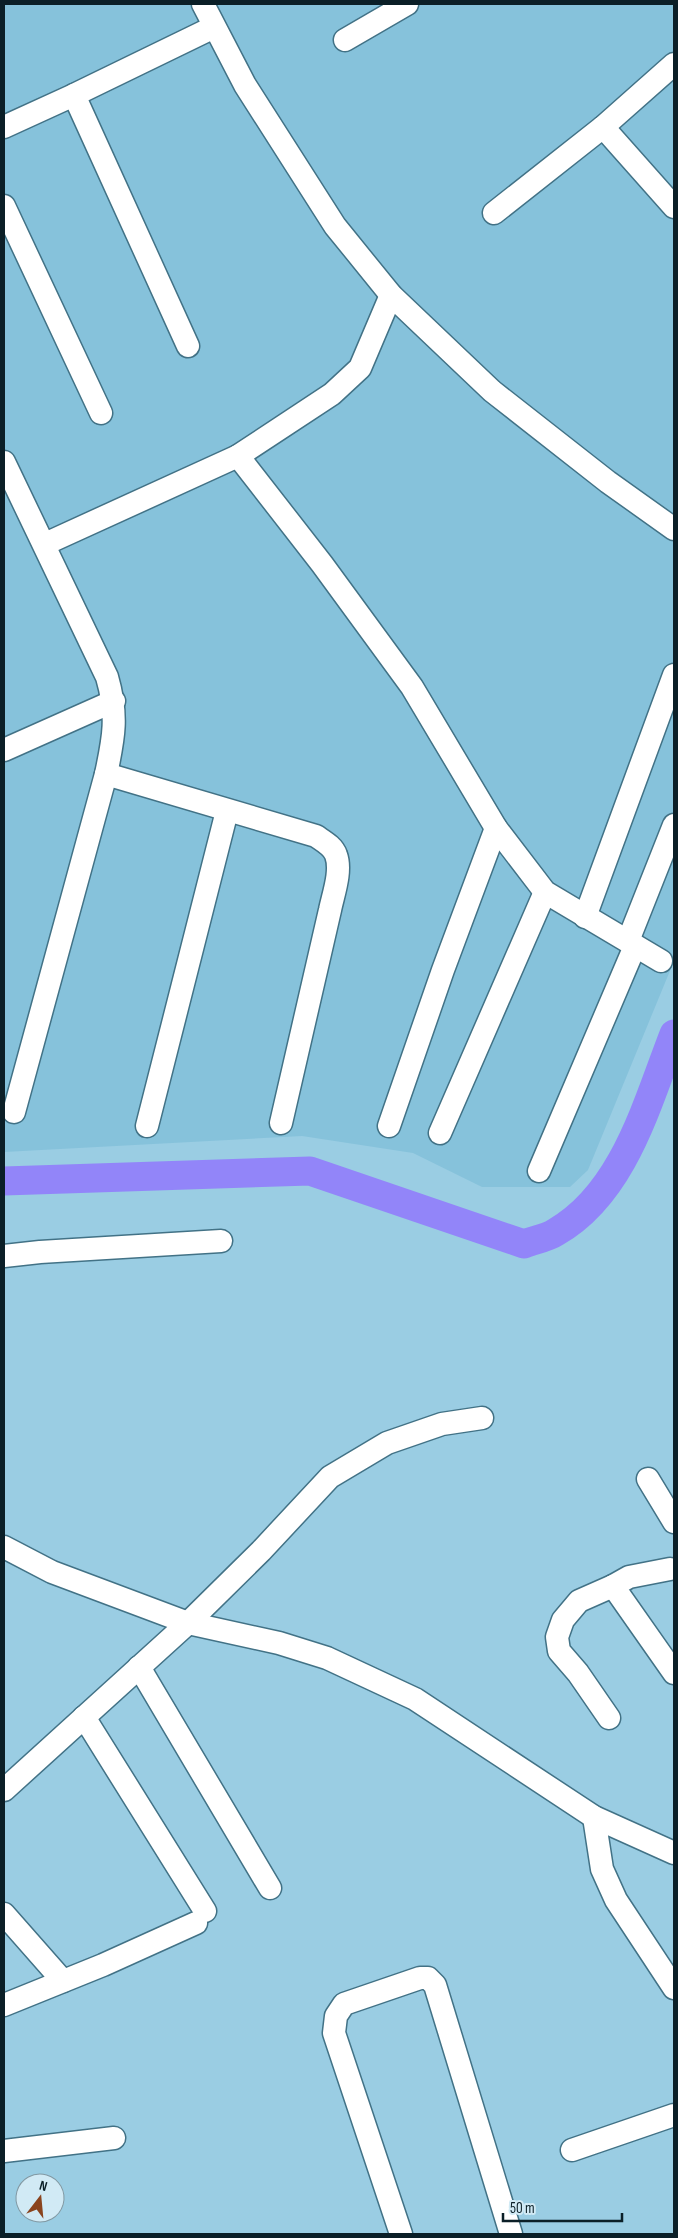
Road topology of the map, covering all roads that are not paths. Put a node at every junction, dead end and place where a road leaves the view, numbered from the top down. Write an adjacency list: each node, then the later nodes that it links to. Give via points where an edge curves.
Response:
1 (203, 4): 3 (street)
2 (407, 4): 4 (street)
3 (214, 27): 6 (street); 12 (street, via 245,85 335,226)
4 (345, 40)
5 (674, 64): 8 (street)
6 (74, 95): 7 (street); 13 (street)
7 (4, 127)
8 (603, 127): 10 (street); 11 (street)
9 (4, 206): 14 (street)
10 (674, 207)
11 (494, 213)
12 (391, 295): 15 (street, via 360,368 332,394); 17 (street, via 492,391)
13 (188, 346)
14 (101, 413)
15 (238, 456): 18 (street); 25 (street, via 412,687)
16 (4, 462): 18 (street)
17 (674, 529)
18 (45, 544): 20 (street, via 107,677)
19 (674, 675): 27 (street)
20 (114, 702): 21 (street); 22 (street, via 113,739)
21 (4, 750)
22 (106, 774): 23 (street); 30 (street)
23 (226, 811): 31 (street, via 316,836 330,846 336,856 337,876); 32 (street)
24 (674, 825): 28 (street)
25 (496, 828): 26 (street); 33 (street, via 442,970)
26 (545, 892): 27 (street); 34 (street)
27 (585, 917): 28 (street)
28 (631, 943): 29 (street); 35 (street)
29 (661, 961)
30 (14, 1112)
31 (281, 1123)
32 (147, 1126)
33 (389, 1126)
34 (440, 1134)
35 (539, 1172)
36 (221, 1241): 37 (street)
37 (4, 1256)
38 (482, 1418): 44 (street, via 442,1424 387,1443 330,1477)
39 (648, 1479): 40 (street)
40 (674, 1522)
41 (4, 1547): 44 (street, via 52,1572)
42 (670, 1569): 43 (street, via 629,1577)
43 (613, 1586): 46 (street); 48 (street, via 579,1601 563,1620 557,1637 559,1651)
44 (188, 1623): 45 (street); 50 (street, via 280,1643 327,1658 415,1699)
45 (139, 1667): 47 (street); 52 (street)
46 (674, 1673)
47 (84, 1717): 49 (street); 54 (street, via 201,1917)
48 (609, 1718)
49 (4, 1790)
50 (594, 1818): 51 (street); 55 (street, via 602,1869 616,1900)
51 (674, 1853)
52 (270, 1888)
53 (4, 1914): 54 (street)
54 (63, 1981): 56 (street)
55 (674, 1988)
56 (4, 2005)
57 (674, 2115): 59 (street)
58 (114, 2138): 60 (street)
59 (572, 2150)
60 (4, 2151)
61 (401, 2234): 62 (street, via 334,2033 336,2016 344,2004 420,1978 428,1978 435,1985)
62 (511, 2234)

